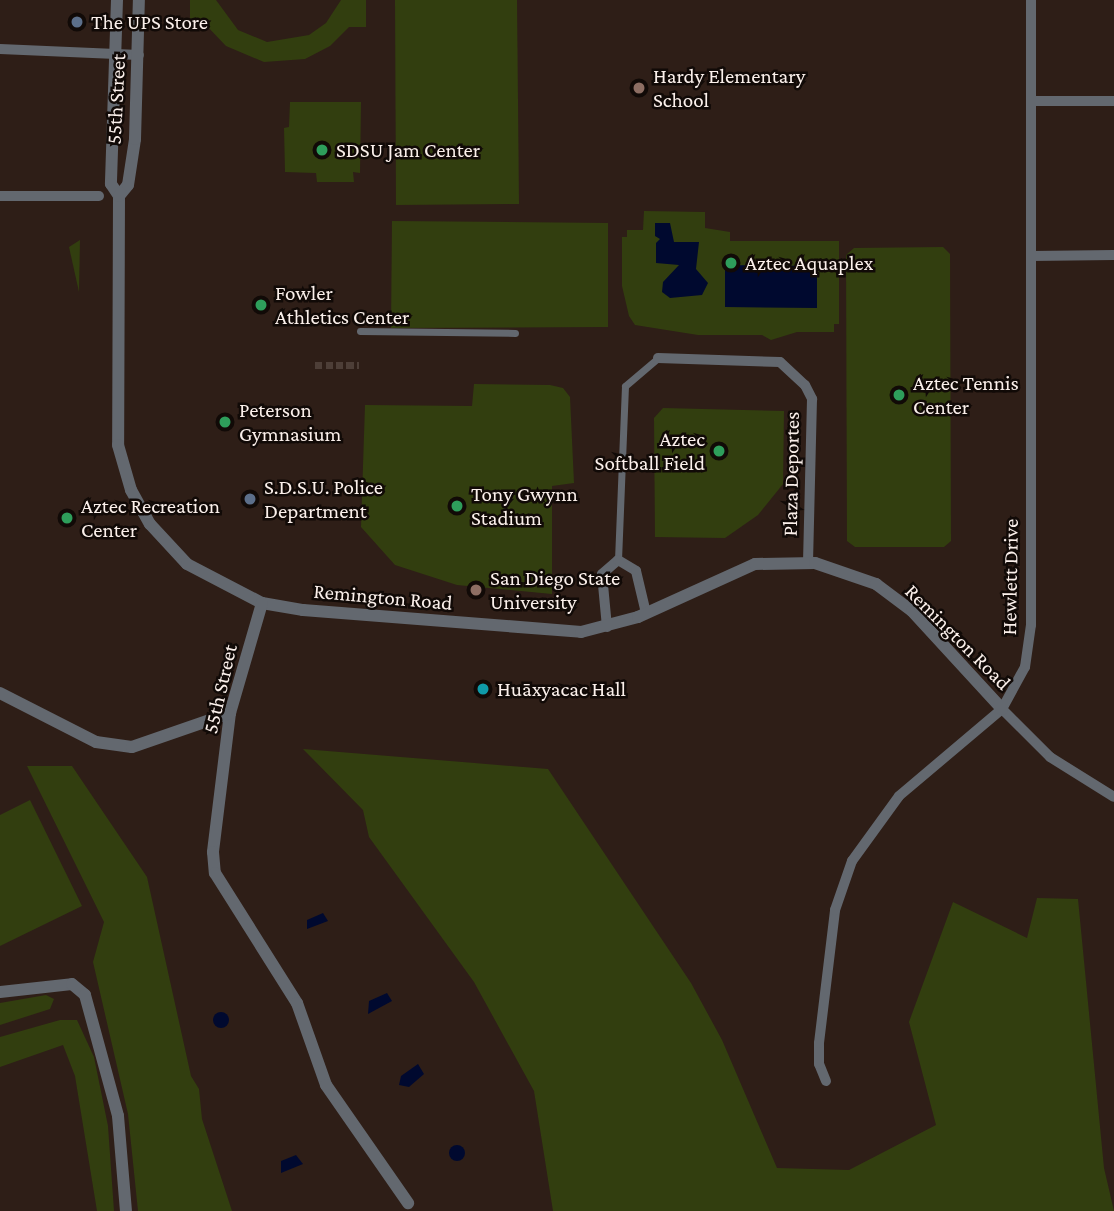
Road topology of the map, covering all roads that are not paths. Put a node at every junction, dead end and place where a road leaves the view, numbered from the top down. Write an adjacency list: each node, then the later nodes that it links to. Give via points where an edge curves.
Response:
1 (117, 0): 5 (street, 55th Street)
2 (139, 0): 6 (street, 55th Street)
3 (1031, 0): 7 (street, Hewlett Drive)
4 (0, 49): 5 (street)
5 (117, 54): 6 (street); 11 (street, 55th Street, via 111,184)
6 (139, 55): 11 (street, 55th Street, via 135,139 128,185)
7 (1033, 101): 8 (street); 13 (street, Hewlett Drive)
8 (1114, 101)
9 (0, 196): 10 (street)
10 (99, 196)
11 (119, 196): 19 (street, 55th Street, via 117,422 118,446 131,490 150,524 187,564)
12 (1114, 255): 13 (street)
13 (1031, 256): 23 (street, Hewlett Drive, via 1031,625 1025,667)
14 (359, 331): 15 (street)
15 (515, 333)
16 (658, 358): 17 (street, Plaza Deportes, via 625,386); 18 (street, Plaza Deportes, via 780,362 801,380 812,400)
17 (618, 560): 20 (street, via 636,571); 21 (street, Plaza Deportes, via 602,574)
18 (808, 562): 20 (street, Remington Road, via 783,560 731,572); 23 (street, Remington Road, via 876,584 912,611)
19 (262, 603): 21 (street, Remington Road, via 559,632); 24 (street, 55th Street)
20 (646, 613): 21 (street, Remington Road)
21 (607, 627)
22 (0, 693): 24 (street, via 96,743 132,747)
23 (1002, 709): 25 (street, Remington Road, via 1050,757); 27 (street, Hewlett Drive, via 899,796 871,828 852,861 835,910 819,1043 819,1064)
24 (230, 713): 28 (street, 55th Street, via 212,852 219,884 297,1003 327,1085)
25 (1114, 797)
26 (0, 992): 29 (street, via 72,984 85,995 118,1116)
27 (826, 1081)
28 (408, 1203)
29 (127, 1211)

